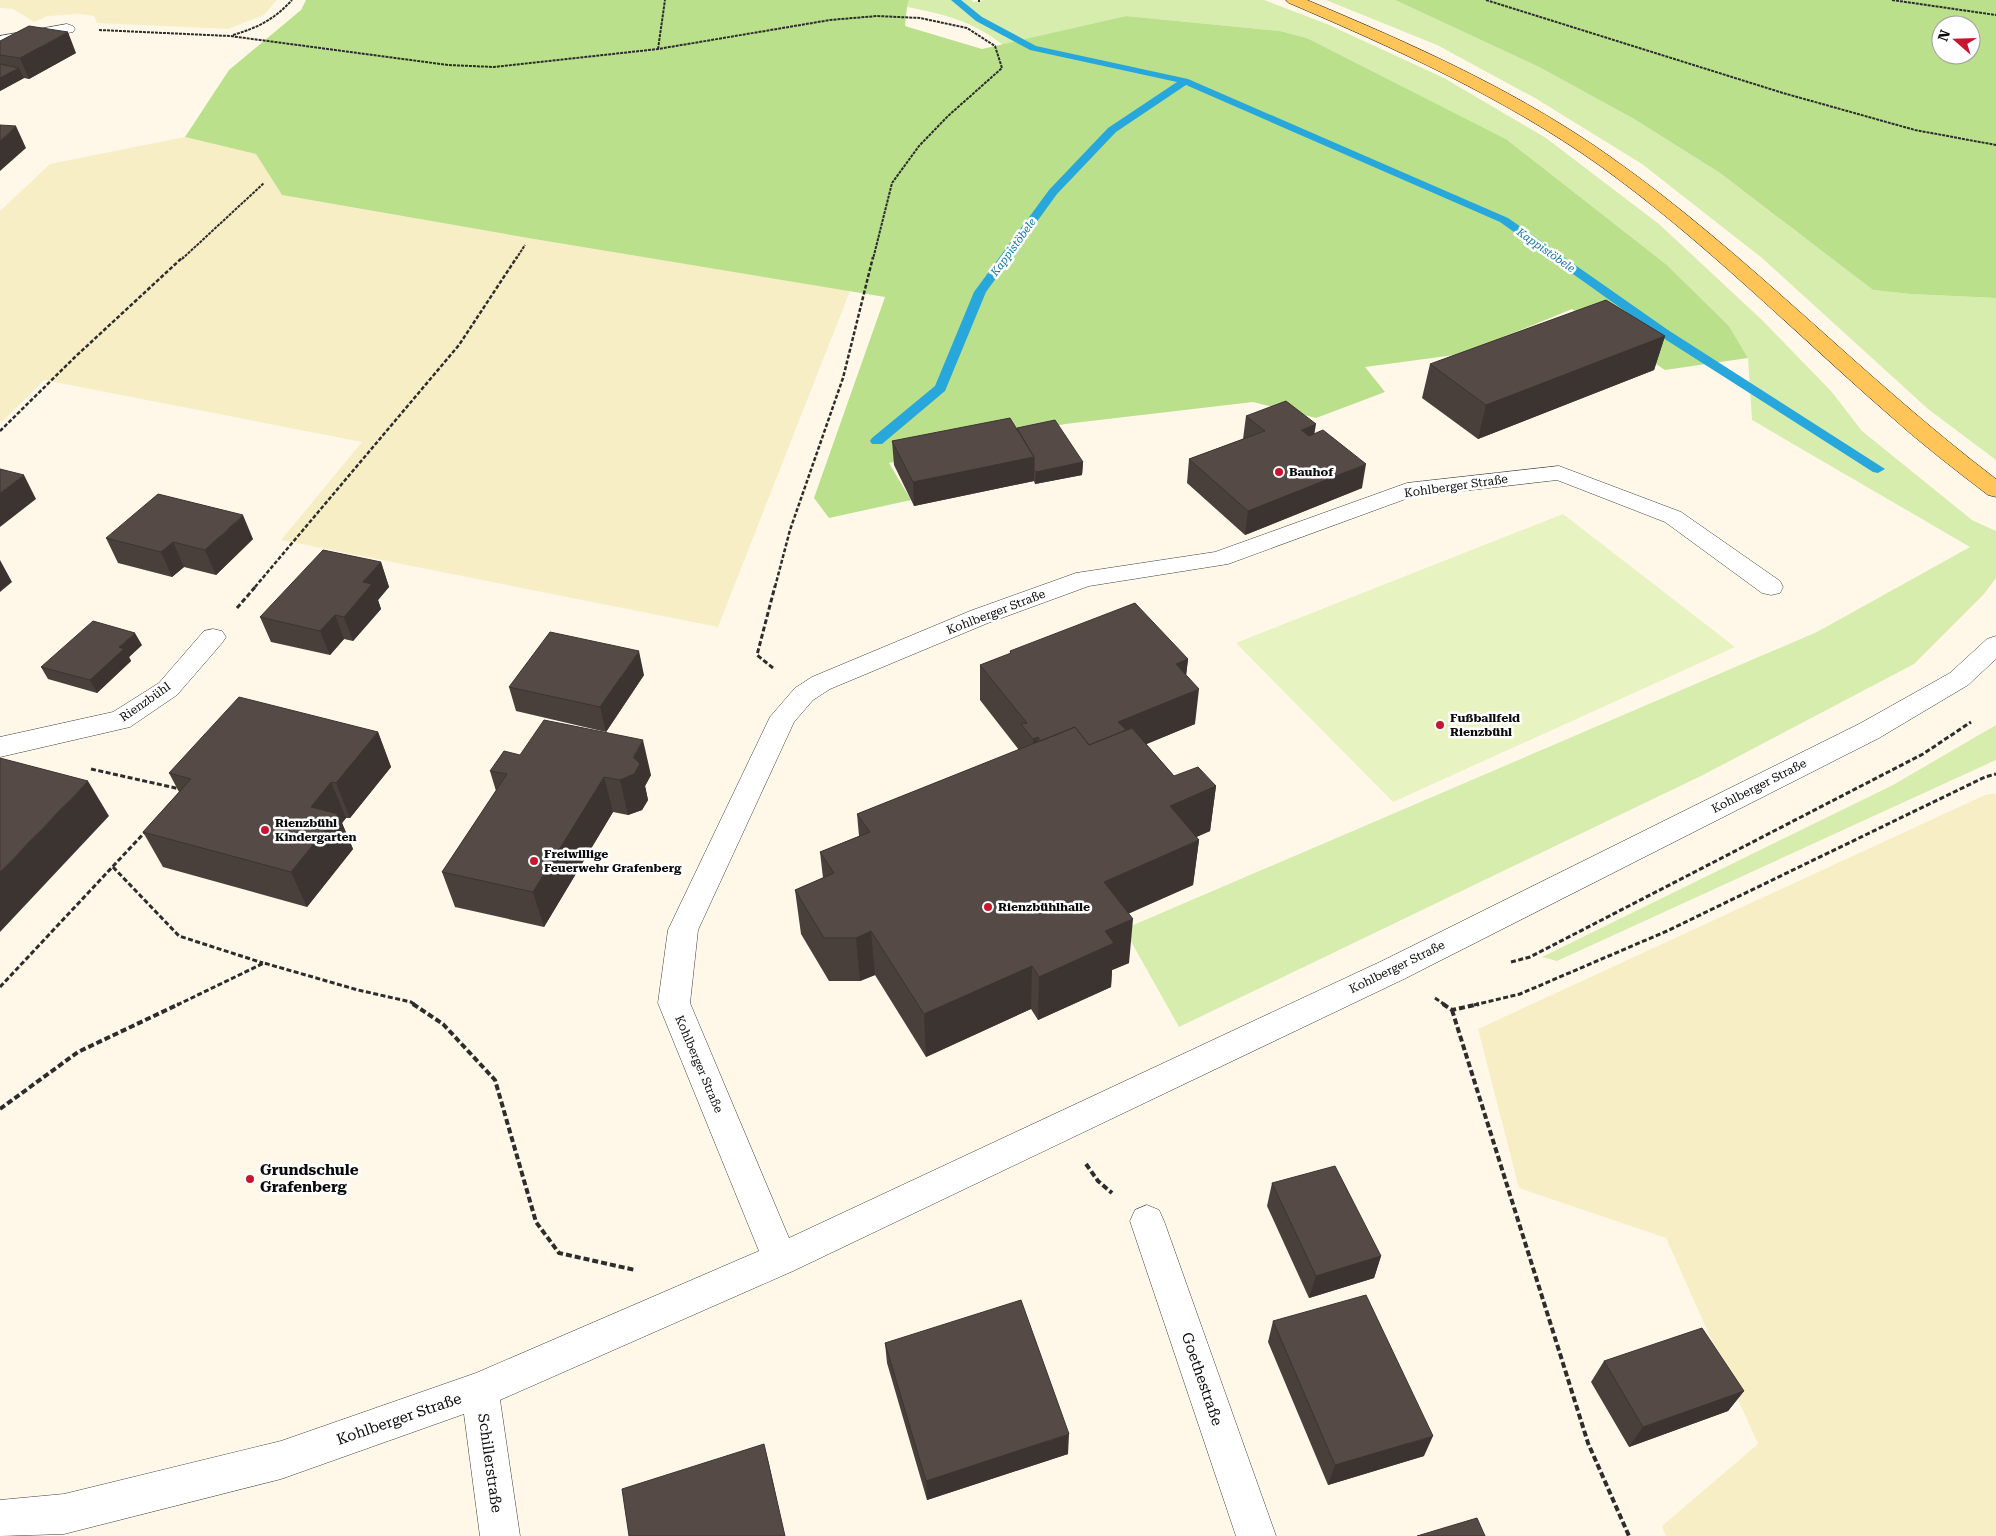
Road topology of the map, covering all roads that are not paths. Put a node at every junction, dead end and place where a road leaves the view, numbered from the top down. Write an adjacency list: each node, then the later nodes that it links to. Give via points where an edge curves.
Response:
1 (1294, 0): 4 (main road, via 1459,73 1605,161 1681,219 1871,389)
2 (67, 29): 3 (street)
3 (0, 41)
4 (1996, 490)
5 (1771, 587): 10 (street, Kohlberger Straße, via 1674,517 1559,473 1407,490 1219,559 1085,579 979,617 821,683 804,694 783,717 683,930 674,1003)
6 (213, 638): 8 (street, Rienzbühl, via 168,689 121,720)
7 (1996, 645): 10 (street, Kohlberger Straße, via 1959,679 1869,730 1393,970)
8 (0, 747)
9 (1147, 1222): 14 (street, Goethestraße)
10 (780, 1259): 11 (street, Kohlberger Straße)
11 (480, 1390): 12 (street, Kohlberger Straße, via 281,1460 64,1514); 13 (street, Schillerstraße)
12 (0, 1520)
13 (500, 1536)
14 (1256, 1536)

